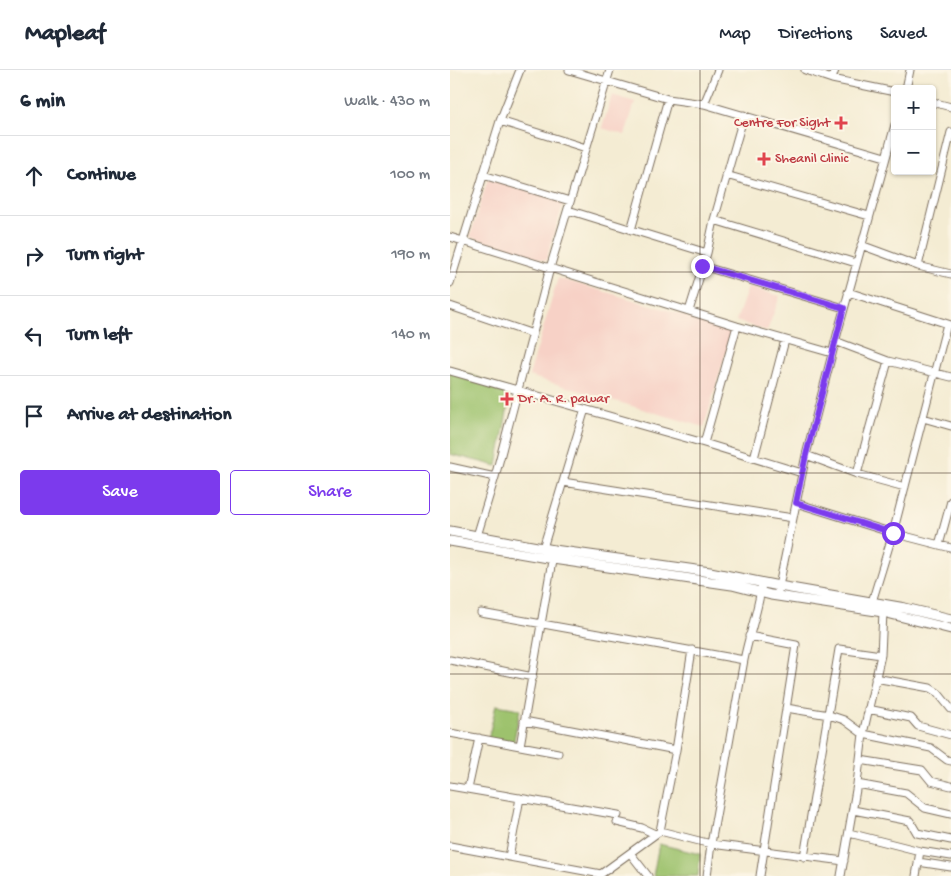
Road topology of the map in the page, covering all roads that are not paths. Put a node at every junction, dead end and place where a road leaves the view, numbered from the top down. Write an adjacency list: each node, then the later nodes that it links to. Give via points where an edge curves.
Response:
1 (520, 70): 17 (street)
2 (569, 70): 9 (street)
3 (610, 70): 9 (street)
4 (718, 70): 14 (street)
5 (805, 70): 8 (street)
6 (835, 70): 8 (street)
7 (910, 70): 10 (street)
8 (832, 79): 11 (street)
9 (606, 81): 12 (street); 20 (street)
10 (907, 85)
11 (891, 91)
12 (668, 99): 14 (street); 29 (street)
13 (936, 103): 15 (street)
14 (704, 104): 16 (street)
15 (951, 107)
16 (744, 115): 21 (street); 24 (street)
17 (500, 121): 20 (street); 23 (street)
18 (894, 130): 21 (street)
19 (951, 132): 22 (street)
20 (586, 148): 25 (street)
21 (885, 157): 27 (street)
22 (948, 165): 36 (street)
23 (483, 175): 25 (street); 31 (street)
24 (726, 175): 27 (street); 28 (street)
25 (570, 201): 26 (street)
26 (568, 210): 29 (street); 37 (street)
27 (869, 216): 32 (street)
28 (714, 220): 33 (street); 34 (street)
29 (631, 230): 33 (street)
30 (450, 237): 31 (street)
31 (463, 241): 37 (street); 39 (street)
32 (861, 245): 34 (street); 36 (street)
33 (706, 253): 35 (street)
34 (856, 263): 40 (street)
35 (702, 266): 42 (street); 43 (street)
36 (918, 266): 38 (street)
37 (550, 268): 43 (street); 46 (street)
38 (951, 274)
39 (450, 283)
40 (848, 292): 42 (street); 44 (street)
41 (450, 306): 46 (street)
42 (844, 308): 48 (street)
43 (690, 311): 45 (street)
44 (949, 324): 52 (street)
45 (736, 326): 47 (street); 58 (street)
46 (533, 334): 54 (street)
47 (785, 340): 49 (street); 60 (street)
48 (835, 341): 49 (street); 50 (street)
49 (832, 353): 59 (street)
50 (888, 361): 52 (street); 63 (street)
51 (450, 371): 54 (street)
52 (934, 373): 53 (street); 56 (street)
53 (951, 377)
54 (518, 390): 55 (street); 64 (street)
55 (585, 409): 58 (street); 65 (street)
56 (922, 418): 57 (street); 66 (street)
57 (951, 426)
58 (704, 442): 60 (street)
59 (806, 455): 62 (street); 63 (street)
60 (754, 458): 62 (street)
61 (450, 466): 64 (street)
62 (802, 473): 68 (street)
63 (857, 474): 66 (street)
64 (495, 477): 72 (street)
65 (563, 482): 69 (street); 75 (street)
66 (905, 487): 71 (street)
67 (951, 501): 74 (street)
68 (796, 503): 69 (street); 71 (street)
69 (793, 518): 79 (street)
70 (450, 531): 72 (main road)
71 (893, 533): 74 (street); 80 (street)
72 (477, 536): 75 (main road)
73 (450, 541): 77 (main road)
74 (939, 545): 76 (street)
75 (543, 548): 77 (main road)
76 (951, 548)
77 (554, 554): 78 (main road, via 732,585); 84 (street)
78 (762, 587): 79 (main road); 86 (street)
79 (778, 591): 80 (main road); 81 (main road)
80 (872, 602): 83 (main road)
81 (883, 612): 85 (main road); 88 (street)
82 (481, 613): 84 (street)
83 (951, 619)
84 (542, 624): 87 (street); 91 (street)
85 (951, 629)
86 (749, 636): 90 (street); 93 (street, via 796,645)
87 (692, 650): 90 (street); 103 (street)
88 (881, 655): 92 (street); 96 (street, via 839,649)
89 (450, 660): 91 (street)
90 (744, 660): 117 (street)
91 (533, 677): 97 (street)
92 (875, 678): 94 (street); 95 (street, via 930,688)
93 (786, 708): 96 (street); 120 (street)
94 (868, 709): 99 (street); 100 (street, via 912,718 918,726)
95 (951, 709)
96 (828, 716): 99 (street, via 844,720); 124 (street)
97 (524, 721): 102 (street); 103 (street)
98 (450, 733): 101 (street)
99 (863, 734): 105 (street); 106 (street, via 930,748)
100 (951, 735)
101 (479, 738): 102 (street); 110 (street)
102 (520, 746): 104 (street)
103 (676, 750): 114 (street)
104 (558, 753)
105 (860, 760): 107 (street); 109 (street, via 922,770 931,781)
106 (951, 761)
107 (857, 784): 112 (street); 113 (street, via 906,793 925,808)
108 (450, 786): 110 (street)
109 (951, 786)
110 (468, 789): 111 (street)
111 (520, 798): 114 (street, via 617,818); 123 (street)
112 (853, 810): 115 (street); 116 (street, via 910,821 917,833)
113 (951, 814)
114 (658, 833): 117 (street); 121 (street)
115 (849, 833): 119 (street); 125 (street)
116 (951, 840)
117 (711, 844): 120 (street); 129 (street)
118 (450, 846): 123 (street)
119 (920, 851): 122 (street); 126 (street)
120 (764, 852): 124 (street); 130 (street)
121 (630, 853): 123 (street, via 601,874); 128 (street)
122 (951, 856)
123 (509, 857)
124 (804, 857): 125 (street)
125 (844, 861): 131 (street)
126 (918, 862): 127 (street); 132 (street)
127 (951, 867)
128 (648, 876)
129 (707, 876)
130 (760, 876)
131 (841, 876)
132 (916, 876)

